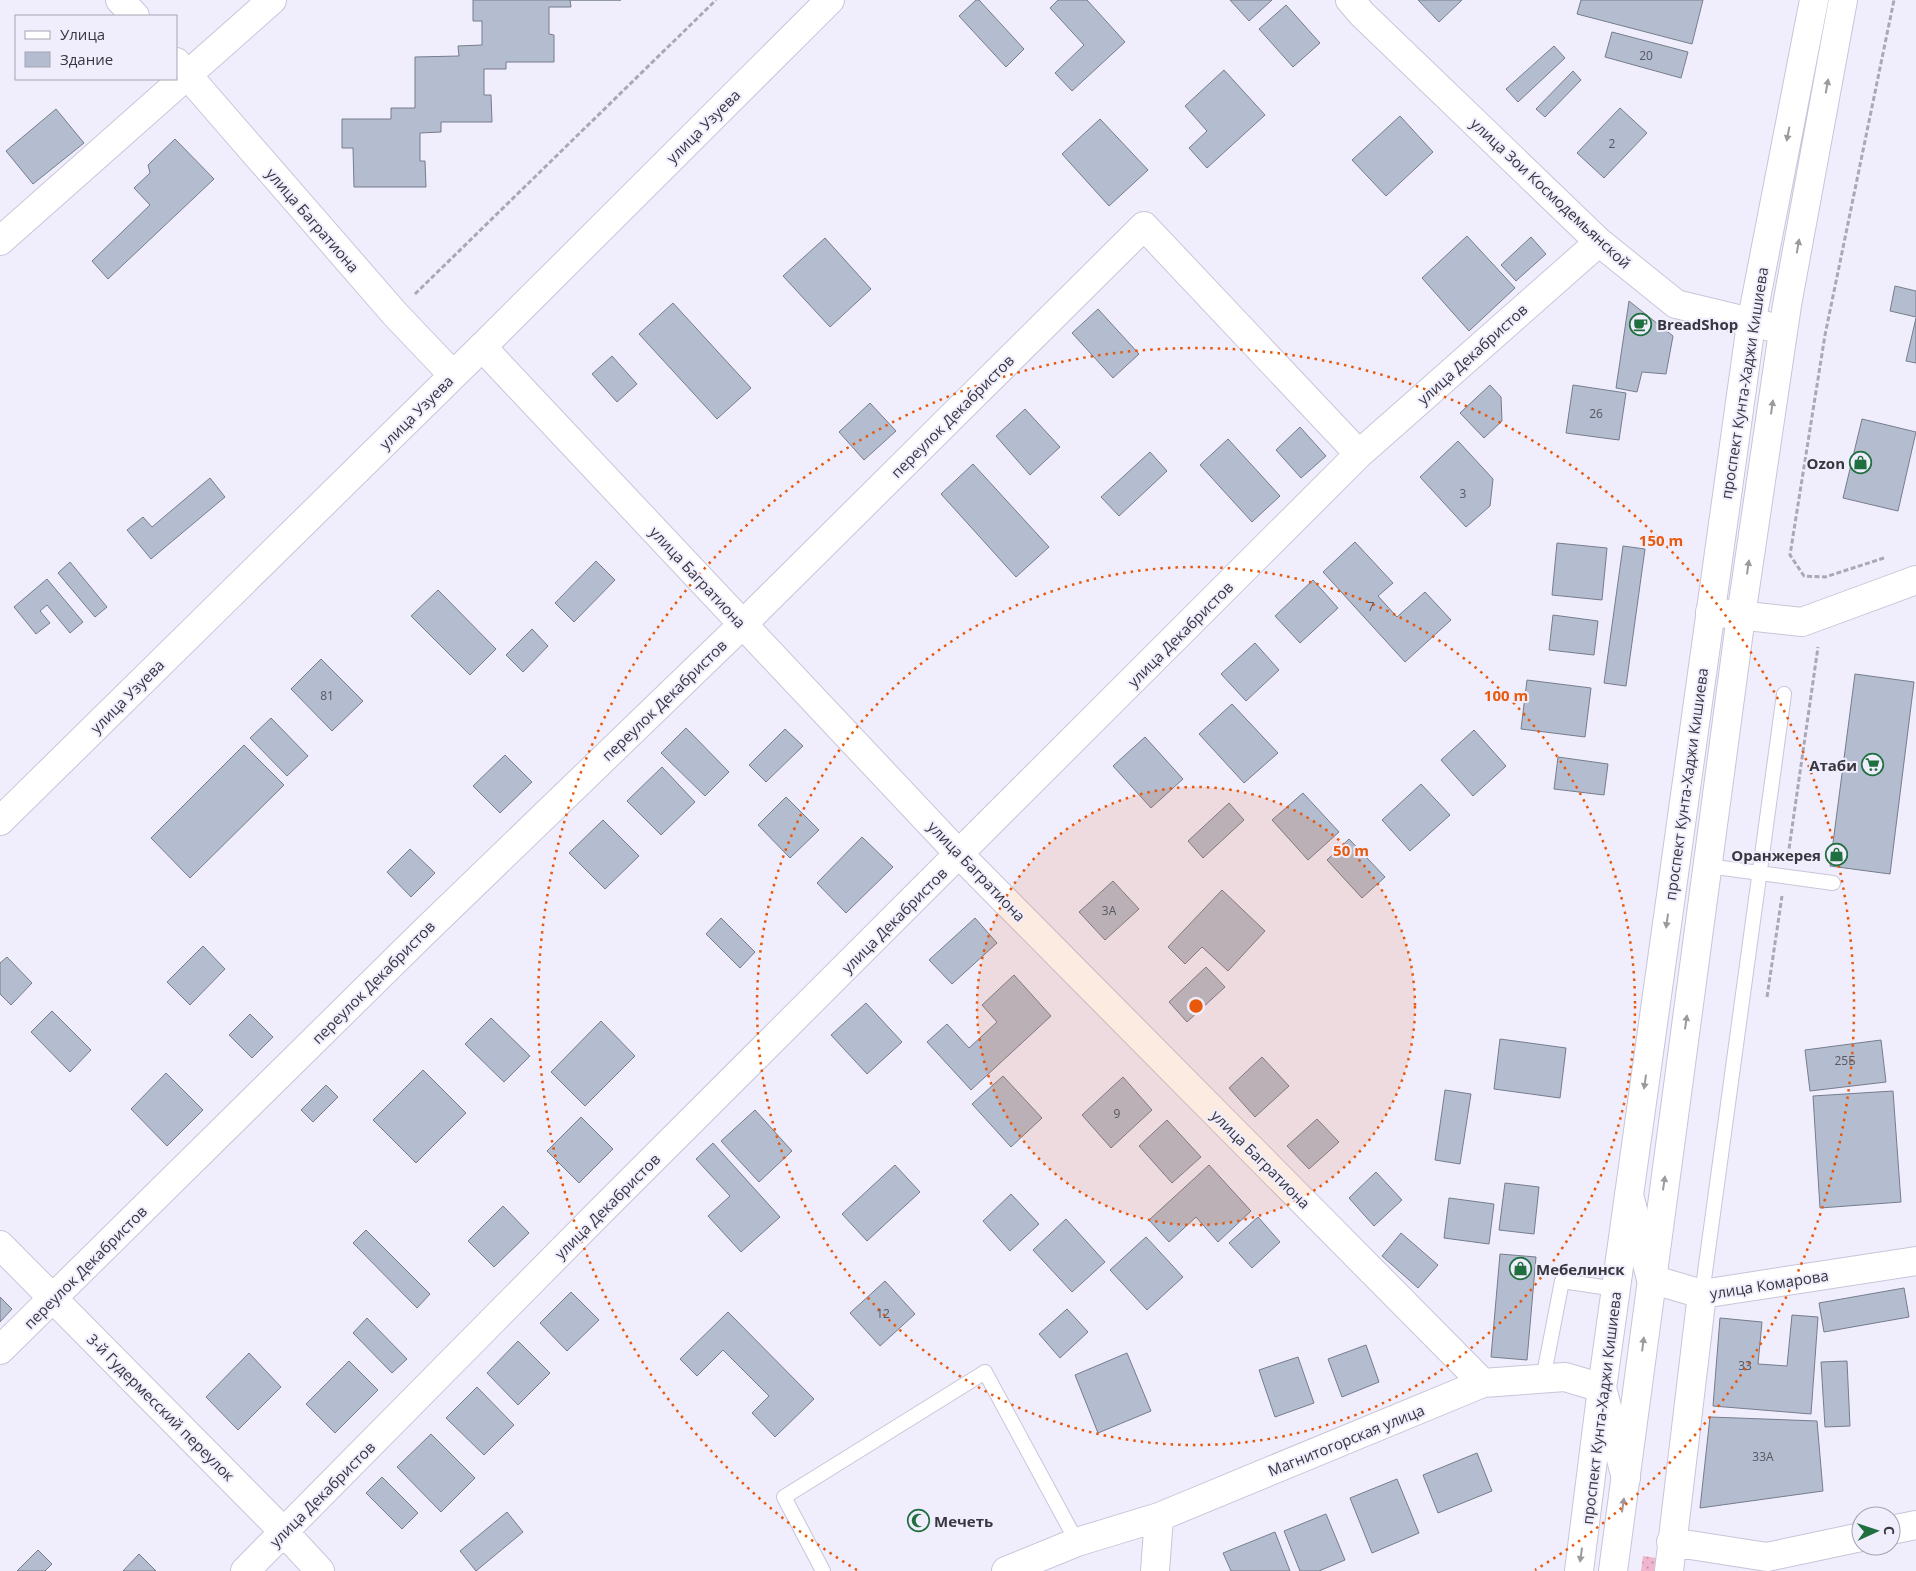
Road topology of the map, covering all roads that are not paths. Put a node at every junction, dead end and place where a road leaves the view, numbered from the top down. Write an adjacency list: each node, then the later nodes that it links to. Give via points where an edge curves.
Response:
1 (120, 0): 7 (street)
2 (272, 0): 8 (street)
3 (830, 0): 14 (street, улица Узуева)
4 (1350, 0): 11 (street, улица Зои Космодемьянской)
5 (1814, 0): 12 (street, проспект Кунта-Хаджи Кишиева, one-way to 12)
6 (1843, 0): 13 (street, проспект Кунта-Хаджи Кишиева, one-way to 6)
7 (134, 15)
8 (182, 68): 15 (street, улица Багратиона, via 395,314)
9 (169, 80): 10 (street)
10 (0, 242)
11 (1599, 242): 12 (street, улица Зои Космодемьянской, via 1676,304); 16 (street, улица Декабристов)
12 (1751, 324): 13 (street, улица Зои Космодемьянской); 18 (street, проспект Кунта-Хаджи Кишиева)
13 (1783, 330): 19 (street, проспект Кунта-Хаджи Кишиева, one-way to 13)
14 (482, 347): 15 (street, улица Узуева); 20 (street, улица Багратиона)
15 (453, 375): 22 (street, улица Узуева)
16 (1359, 454): 20 (street, переулок Декабристов, via 1144,226); 23 (street, улица Декабристов)
17 (1916, 580): 19 (street, via 1802,622)
18 (1710, 612): 19 (street); 27 (street, проспект Кунта-Хаджи Кишиева, one-way to 27)
19 (1741, 616): 24 (street, проспект Кунта-Хаджи Кишиева)
20 (742, 624): 23 (street, улица Багратиона); 33 (street, переулок Декабристов)
21 (1784, 694): 25 (lane)
22 (0, 821)
23 (960, 854): 36 (street, улица Багратиона); 42 (street, улица Декабристов, via 607,1205)
24 (1708, 866): 25 (lane); 30 (street, проспект Кунта-Хаджи Кишиева, one-way to 24)
25 (1760, 873): 26 (lane); 32 (lane)
26 (1833, 883)
27 (1629, 1194): 30 (street); 31 (street, проспект Кунта-Хаджи Кишиева)
28 (0, 1245): 33 (street, 3-й Гудермесский переулок)
29 (1916, 1261): 32 (street, улица Комарова)
30 (1651, 1278): 32 (street, улица Комарова); 38 (street, проспект Кунта-Хаджи Кишиева, one-way to 30)
31 (1616, 1289): 35 (lane, via 1562,1281); 37 (street, проспект Кунта-Хаджи Кишиева)
32 (1702, 1294): 45 (street)
33 (53, 1298): 34 (street, переулок Декабристов); 42 (street, 3-й Гудермесский переулок)
34 (0, 1350)
35 (1543, 1379): 36 (street, Магнитогорская улица); 37 (street, Магнитогорская улица, via 1566,1377)
36 (1483, 1383): 39 (street, Магнитогорская улица)
37 (1602, 1388): 38 (street); 52 (street, проспект Кунта-Хаджи Кишиева, one-way to 52)
38 (1626, 1479): 53 (street, проспект Кунта-Хаджи Кишиева, one-way to 38)
39 (1159, 1517): 44 (street, Магнитогорская улица); 51 (street)
40 (1916, 1525): 41 (street)
41 (1901, 1528)
42 (285, 1533): 47 (street, улица Декабристов); 48 (street, 3-й Гудермесский переулок)
43 (1851, 1540): 46 (street)
44 (1077, 1542): 49 (lane, via 985,1372 784,1497); 50 (street, Магнитогорская улица)
45 (1671, 1542): 46 (street); 54 (street)
46 (1767, 1564)
47 (245, 1571)
48 (320, 1571)
49 (823, 1571)
50 (1006, 1571)
51 (1155, 1571)
52 (1579, 1571)
53 (1613, 1571)
54 (1669, 1571)

